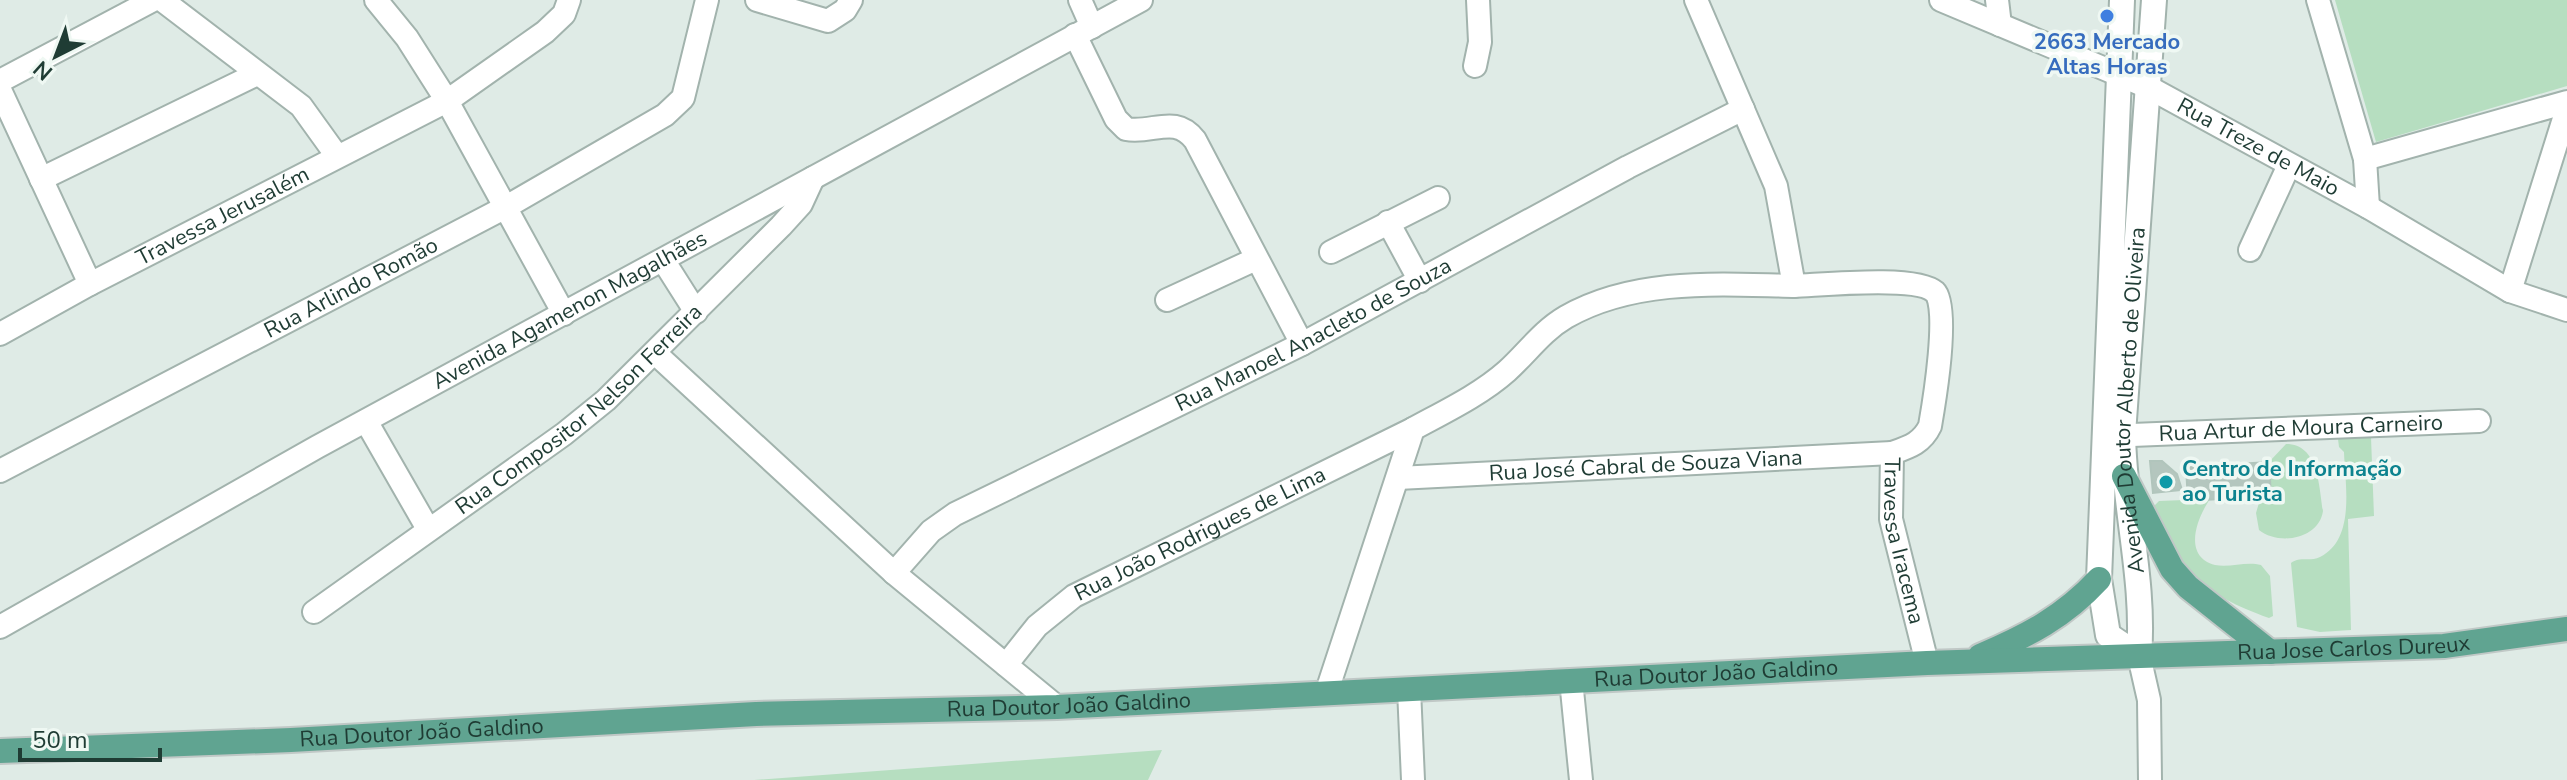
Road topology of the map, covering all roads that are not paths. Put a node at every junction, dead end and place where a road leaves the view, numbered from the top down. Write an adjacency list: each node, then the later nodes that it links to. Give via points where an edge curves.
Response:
1 (153, 0): 22 (street)
2 (162, 0): 20 (street)
3 (376, 0): 25 (street)
4 (569, 0): 25 (street, Travessa Jerusalém, via 564,14 545,32)
5 (707, 0): 35 (street, Rua Arlindo Romão, via 683,98 665,115)
6 (757, 0): 7 (street, via 828,21)
7 (851, 0)
8 (1080, 0): 18 (street)
9 (1141, 0): 18 (street, Avenida Agamenon Magalhães)
10 (1478, 0): 19 (street)
11 (1696, 0): 27 (street)
12 (1941, 0): 17 (street, Rua Treze de Maio)
13 (1997, 0): 17 (street)
14 (2122, 0): 21 (street, Avenida Doutor Alberto de Oliveira)
15 (2154, 0): 23 (street, Avenida Doutor Alberto de Oliveira)
16 (2318, 0): 30 (street)
17 (2000, 25): 21 (street, Rua Treze de Maio)
18 (1083, 31): 32 (street, Avenida Agamenon Magalhães); 40 (street, via 1116,119 1126,129 1171,124 1188,131)
19 (1475, 66)
20 (257, 74): 29 (street, via 301,106); 33 (street)
21 (2119, 74): 23 (street, Rua Treze de Maio); 42 (street, Avenida Doutor Alberto de Oliveira)
22 (0, 81)
23 (2148, 87): 31 (street, Rua Treze de Maio); 42 (street, Avenida Doutor Alberto de Oliveira)
24 (0, 90): 33 (street)
25 (447, 101): 29 (street, Travessa Jerusalém); 35 (street)
26 (2567, 102): 30 (street)
27 (1743, 109): 43 (street, Rua Manoel Anacleto de Souza); 46 (street, via 1776,186)
28 (2567, 109): 47 (street)
29 (337, 156): 44 (street, Travessa Jerusalém)
30 (2365, 159): 36 (street)
31 (2289, 165): 36 (street, Rua Treze de Maio); 38 (street)
32 (813, 178): 41 (street, Avenida Agamenon Magalhães); 50 (street, Rua Compositor Nelson Ferreira, via 801,204)
33 (41, 179): 44 (street)
34 (1438, 198): 37 (street)
35 (506, 207): 51 (street); 60 (street, Rua Arlindo Romão)
36 (2368, 207): 47 (street, Rua Treze de Maio)
37 (1388, 222): 39 (street); 43 (street)
38 (2250, 250)
39 (1331, 252)
40 (1256, 259): 48 (street); 53 (street)
41 (663, 260): 50 (street); 51 (street, Avenida Agamenon Magalhães)
42 (2126, 260): 58 (street, Avenida Doutor Alberto de Oliveira)
43 (1420, 281): 53 (street, Rua Manoel Anacleto de Souza)
44 (90, 284): 52 (street, Travessa Jerusalém)
45 (1896, 284): 46 (street, Rua João Rodrigues de Lima); 59 (street, Travessa Iracema, via 1933,291 1941,309 1930,426 1925,437)
46 (1794, 286): 57 (street, Rua João Rodrigues de Lima, via 1714,284 1645,290 1592,305 1550,328 1498,378)
47 (2510, 291): 49 (street, Rua Treze de Maio)
48 (1167, 300)
49 (2567, 310)
50 (696, 312): 54 (street, Rua Compositor Nelson Ferreira)
51 (564, 314): 55 (street, Avenida Agamenon Magalhães)
52 (0, 334)
53 (1302, 344): 64 (street, Rua Manoel Anacleto de Souza, via 955,514 931,531)
54 (656, 354): 63 (street, Rua Compositor Nelson Ferreira, via 564,434); 64 (street)
55 (366, 421): 63 (street); 67 (street, Avenida Agamenon Magalhães)
56 (2479, 421): 58 (street, Rua Artur de Moura Carneiro)
57 (1413, 429): 62 (street); 73 (street, Rua João Rodrigues de Lima, via 1074,596 1037,626)
58 (2113, 436): 61 (street, Avenida Doutor Alberto de Oliveira); 65 (street, Avenida Doutor Alberto de Oliveira)
59 (1892, 453): 62 (street, Rua José Cabral de Souza Viana); 71 (street, Travessa Iracema, via 1891,519)
60 (0, 471)
61 (2124, 476): 69 (main road, via 2172,569); 70 (street, Avenida Doutor Alberto de Oliveira, via 2143,611)
62 (1398, 478): 76 (street)
63 (428, 529): 66 (street, Rua Compositor Nelson Ferreira)
64 (894, 573): 73 (street)
65 (2099, 579): 70 (street, Avenida Doutor Alberto de Oliveira, via 2108,635); 72 (main road, via 2051,623)
66 (314, 612)
67 (0, 627)
68 (2567, 629): 69 (main road, Rua Jose Carlos Dureux, via 2444,646)
69 (2270, 652): 70 (main road, Rua Jose Carlos Dureux)
70 (2139, 656): 72 (main road, Rua Doutor João Galdino); 81 (street, via 2149,700)
71 (1927, 663): 72 (main road, Rua Doutor João Galdino); 74 (main road, Rua Doutor João Galdino)
72 (1963, 663)
73 (1006, 665): 77 (street)
74 (1571, 680): 75 (main road, Rua Doutor João Galdino); 80 (street)
75 (1409, 689): 76 (main road, Rua Doutor João Galdino); 79 (street)
76 (1326, 694): 77 (main road, Rua Doutor João Galdino)
77 (1057, 707): 78 (main road, Rua Doutor João Galdino, via 756,714)
78 (0, 751)
79 (1413, 780)
80 (1581, 780)
81 (2150, 780)

